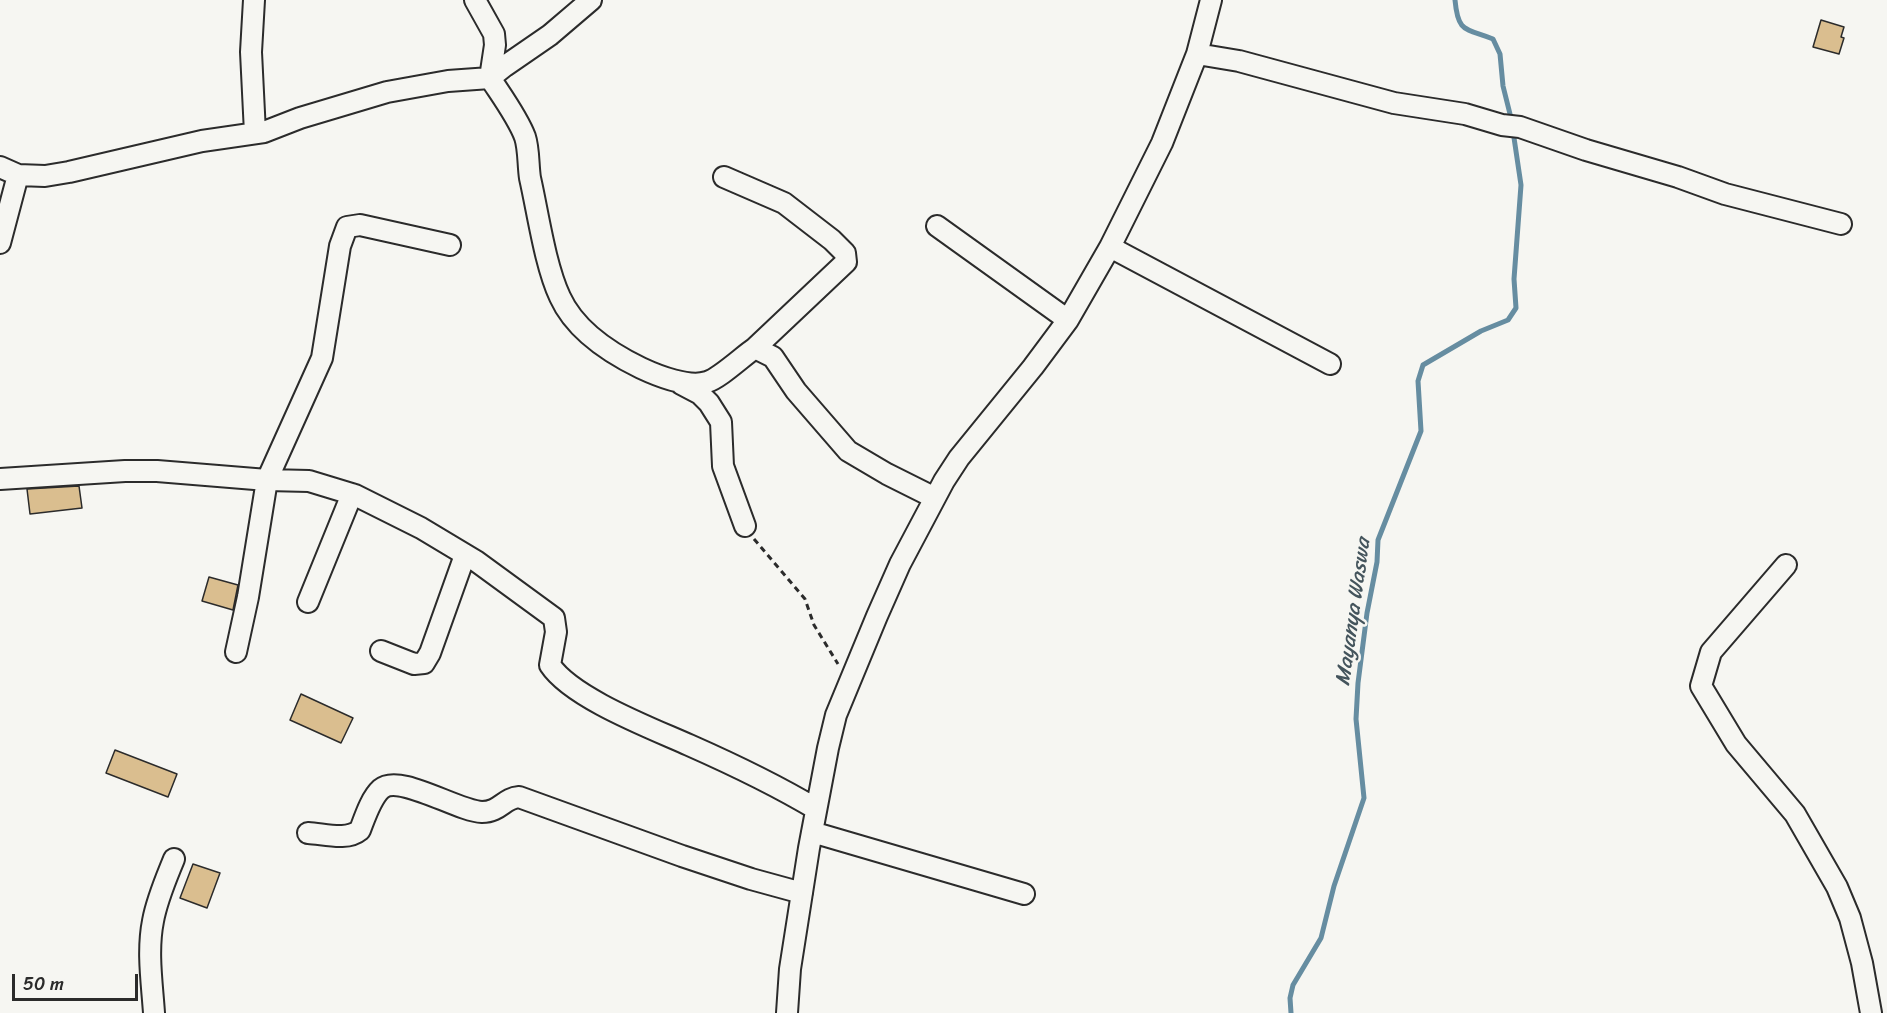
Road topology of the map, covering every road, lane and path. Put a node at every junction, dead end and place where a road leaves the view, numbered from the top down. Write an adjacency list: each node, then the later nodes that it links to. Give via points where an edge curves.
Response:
1 (254, 0): 7 (street, via 250,52)
2 (475, 0): 6 (street, via 494,34)
3 (591, 0): 6 (street)
4 (1211, 0): 5 (street)
5 (1197, 54): 11 (street, via 1239,61 1394,103 1511,126 1734,196); 15 (street, via 1162,142)
6 (490, 78): 7 (street, via 387,92); 19 (street, via 525,138 551,276 560,300 597,342 624,360)
7 (255, 133): 9 (street, via 202,141 69,172)
8 (0, 167): 9 (street)
9 (18, 175): 13 (street)
10 (724, 177): 17 (street, via 783,203 845,253 846,262)
11 (1841, 224)
12 (937, 226): 16 (street)
13 (0, 243)
14 (450, 245): 21 (street, via 360,225 347,227 340,246 322,357)
15 (1110, 246): 16 (street); 18 (street)
16 (1068, 320): 23 (street, via 959,458)
17 (755, 348): 19 (street, via 709,382); 23 (street, via 773,357 796,391 848,451)
18 (1330, 364)
19 (674, 380): 24 (street, via 700,394 721,422 723,466)
20 (0, 479): 21 (street, via 157,471)
21 (267, 480): 22 (street, via 309,481); 29 (street)
22 (352, 494): 25 (street); 27 (street)
23 (935, 498): 30 (street, via 900,564)
24 (745, 526): 30 (path, via 805,599 814,625)
25 (465, 555): 28 (street, via 424,663 414,664); 31 (street, via 554,618 556,632 550,665 566,682 634,720)
26 (1786, 565): 39 (street, via 1711,652 1701,686 1736,744 1795,814 1837,887 1850,918)
27 (308, 603)
28 (381, 651)
29 (236, 652)
30 (850, 684): 31 (street, via 836,715)
31 (816, 808): 32 (street)
32 (812, 831): 35 (street); 36 (street)
33 (308, 833): 35 (street, via 356,834 379,790 387,784 401,785 479,812 498,809 519,797 682,856)
34 (174, 859): 37 (street, via 153,922 150,959)
35 (802, 893): 38 (street)
36 (1024, 894)
37 (154, 1013)
38 (787, 1013)
39 (1871, 1013)

